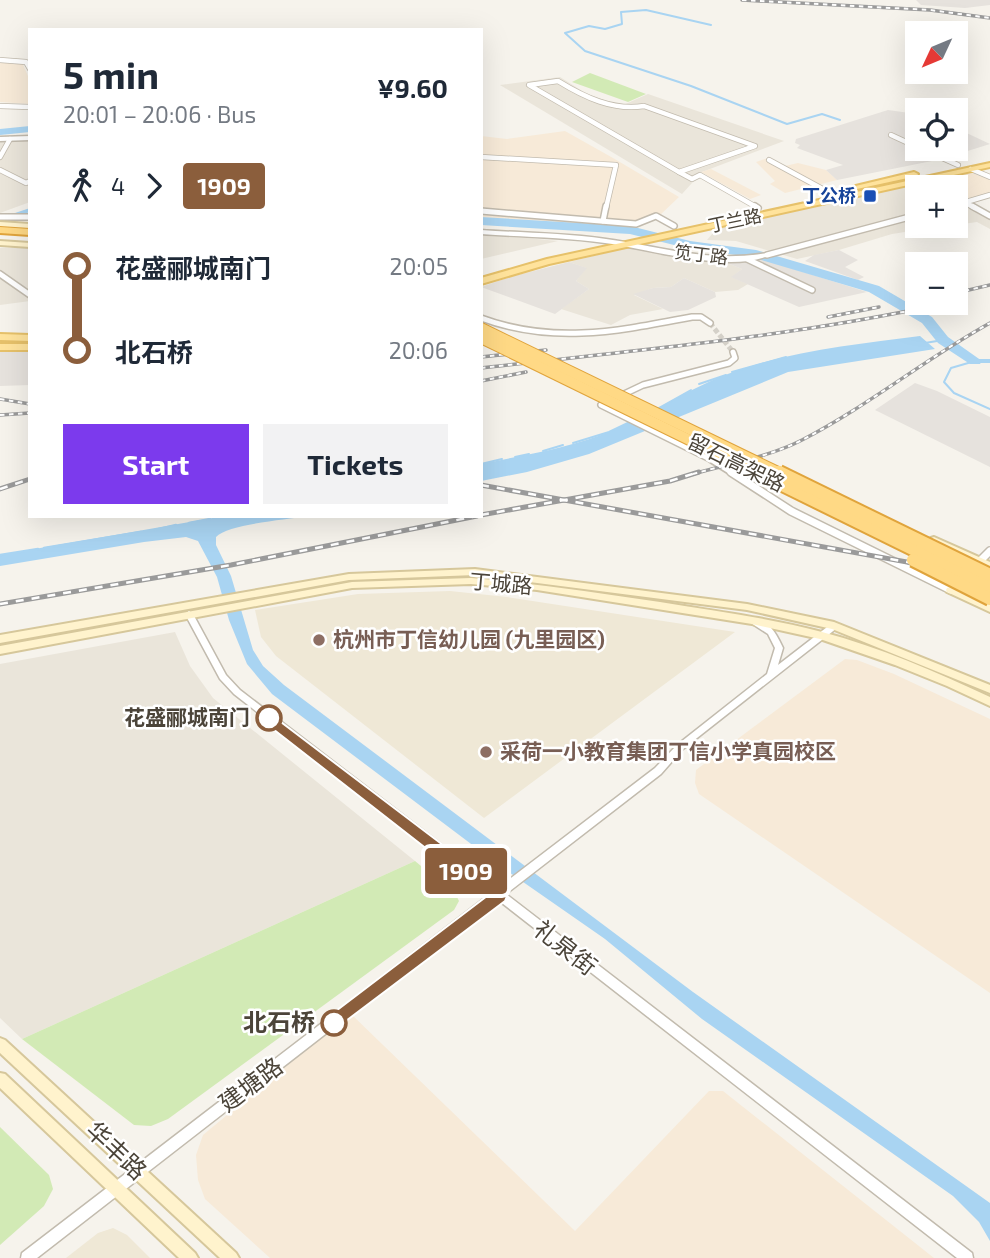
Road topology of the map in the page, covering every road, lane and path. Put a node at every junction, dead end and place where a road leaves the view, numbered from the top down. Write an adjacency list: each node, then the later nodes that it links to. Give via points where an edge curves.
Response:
1 (0, 60): 2 (street)
2 (28, 66)
3 (0, 106): 4 (street)
4 (28, 107)
5 (891, 135): 9 (street)
6 (28, 138): 8 (street)
7 (0, 139): 8 (street)
8 (10, 139): 10 (street)
9 (905, 141)
10 (0, 157)
11 (483, 157): 32 (street, via 616,165)
12 (990, 158): 15 (main road, 丁兰路)
13 (769, 160): 22 (street)
14 (949, 161): 15 (street)
15 (958, 165): 22 (main road, 丁兰路)
16 (990, 165): 17 (main road, 丁兰路)
17 (971, 169): 20 (street); 35 (main road, 丁兰路)
18 (0, 170): 21 (street)
19 (679, 172): 19 (street, via 542,94 529,85 558,81 614,106 644,106 755,146); 26 (street, via 692,179 700,175)
20 (990, 177)
21 (28, 182)
22 (830, 193): 26 (main road, 丁兰路)
23 (990, 195): 24 (street)
24 (968, 201)
25 (968, 204): 28 (street)
26 (758, 208): 35 (main road, 丁兰路)
27 (483, 211): 32 (street)
28 (990, 216)
29 (0, 217): 31 (street)
30 (905, 218): 44 (street, 笕丁路)
31 (28, 221): 33 (main road)
32 (603, 221): 35 (street, via 635,223 656,216)
33 (0, 225)
34 (0, 230): 36 (highway)
35 (676, 230): 41 (main road, 丁兰路, via 641,241); 41 (main road, 丁兰路, via 655,230)
36 (28, 232)
37 (483, 232): 40 (street)
38 (0, 237): 39 (highway)
39 (28, 239)
40 (603, 241): 41 (main road, 丁兰路); 46 (main road, 丁兰路)
41 (623, 241): 45 (street, 笕丁路, via 714,259); 48 (main road, 丁兰路)
42 (0, 243): 43 (main road)
43 (28, 245)
44 (767, 255): 45 (street, 笕丁路)
45 (747, 259): 49 (street)
46 (483, 271)
47 (0, 274): 50 (street)
48 (483, 280)
49 (812, 290)
50 (28, 294)
51 (483, 318): 52 (street, via 535,335 594,333 692,317)
52 (710, 323)
53 (483, 329): 60 (highway, 留石高架路, bridge)
54 (0, 337): 55 (main road)
55 (28, 338)
56 (483, 339): 60 (highway, 留石高架路, bridge)
57 (0, 347): 58 (main road)
58 (28, 347)
59 (733, 352): 66 (street, via 735,358 729,363 643,385 601,405 710,459 791,511)
60 (702, 440): 61 (highway, bridge, via 782,468); 64 (highway, 留石高架路, bridge); 65 (highway, 留石高架路, bridge); 68 (highway, bridge, via 802,504)
61 (934, 540): 63 (main road)
62 (990, 551): 63 (street)
63 (985, 563): 66 (street)
64 (990, 575)
65 (990, 587)
66 (951, 590): 70 (main road)
67 (248, 598): 69 (main road, 丁城路); 72 (main road, 丁城路, via 352,585 471,581); 73 (main road, 丁城路, via 349,577 475,572 747,607)
68 (990, 599)
69 (218, 604): 71 (main road, 丁城路); 75 (main road, 丁城路)
70 (990, 609)
71 (189, 614): 76 (main road, 丁城路); 80 (street, 礼泉街, via 223,677 237,692)
72 (751, 620): 74 (main road, 丁城路); 77 (street, via 771,632 779,648)
73 (834, 626): 74 (street, 建塘路); 78 (main road, 丁城路)
74 (822, 636): 77 (street, 建塘路); 79 (main road, 丁城路, via 899,662)
75 (0, 639)
76 (0, 650)
77 (770, 677): 80 (street, 建塘路)
78 (990, 689)
79 (990, 702)
80 (499, 896): 83 (street, 建塘路); 88 (street, 礼泉街)
81 (0, 1044): 83 (main road, 华丰路)
82 (0, 1079): 84 (main road, 华丰路)
83 (138, 1171): 84 (street, 建塘路); 87 (main road, 华丰路)
84 (115, 1188): 85 (street, 建塘路); 86 (main road, 华丰路)
85 (27, 1258)
86 (190, 1258)
87 (231, 1258)
88 (967, 1258)

